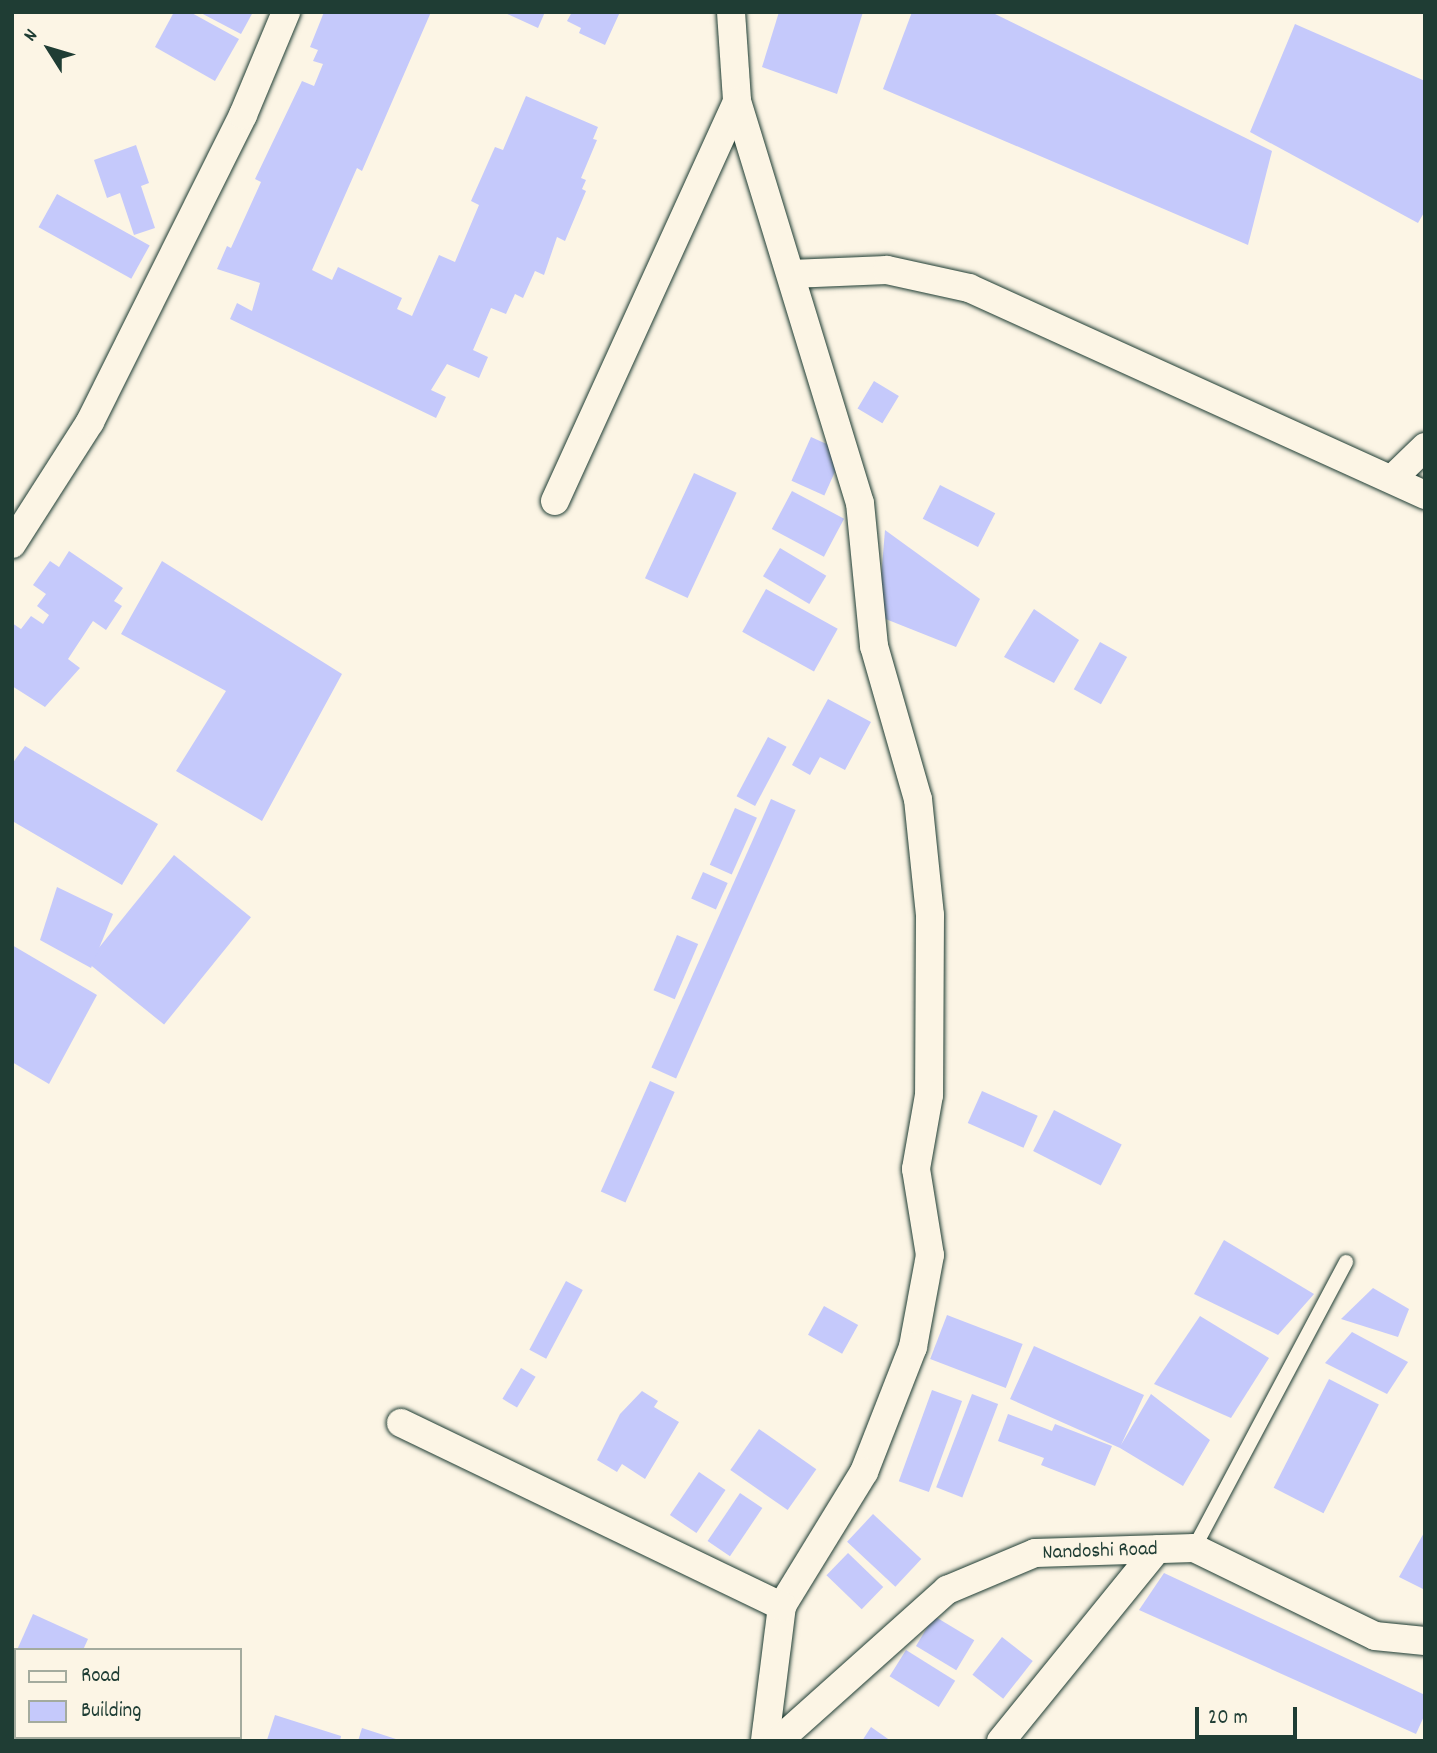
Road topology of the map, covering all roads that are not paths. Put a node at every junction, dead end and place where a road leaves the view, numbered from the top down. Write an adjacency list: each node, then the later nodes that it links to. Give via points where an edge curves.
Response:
1 (286, 12): 9 (street, via 243,115 90,422)
2 (731, 12): 3 (street)
3 (737, 101): 4 (street); 8 (street)
4 (791, 274): 6 (street, via 887,270 970,288); 14 (street, via 860,503 874,646 918,799 930,915 929,1095 916,1169 930,1255 913,1347 864,1472)
5 (1425, 447): 6 (street)
6 (1392, 479): 7 (street)
7 (1425, 495)
8 (555, 500)
9 (12, 544)
10 (1346, 1262): 12 (lane)
11 (401, 1423): 14 (street)
12 (1194, 1548): 13 (street, Nandoshi Road); 15 (street, Nandoshi Road, via 1375,1636)
13 (1157, 1549): 17 (street, Nandoshi Road, via 1035,1553 947,1590); 18 (street)
14 (782, 1606): 16 (street)
15 (1425, 1641)
16 (765, 1741)
17 (778, 1741)
18 (1001, 1741)

